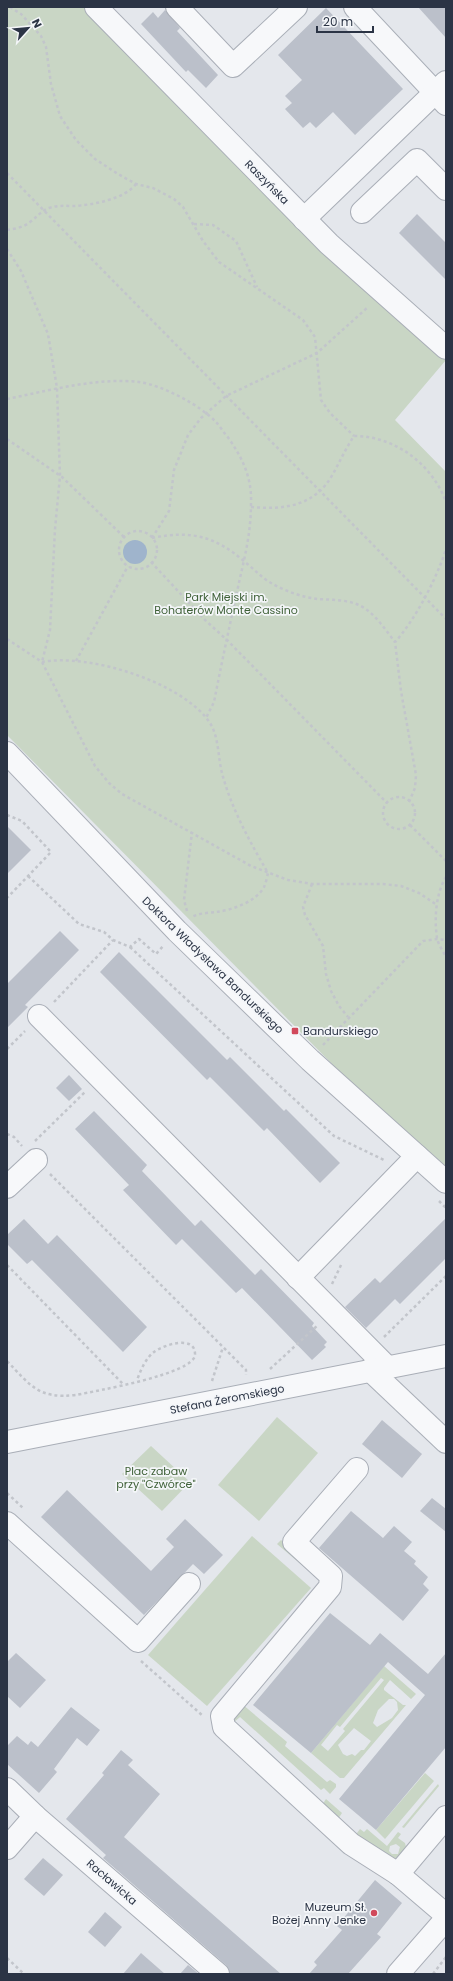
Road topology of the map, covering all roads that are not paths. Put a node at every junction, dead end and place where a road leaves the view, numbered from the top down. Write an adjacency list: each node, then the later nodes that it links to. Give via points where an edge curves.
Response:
1 (96, 7): 8 (street, Raszyńska)
2 (177, 7): 3 (street, via 233,66)
3 (296, 7)
4 (355, 7): 5 (street)
5 (442, 93): 8 (street)
6 (446, 189): 7 (street, via 417,160)
7 (362, 212)
8 (304, 219): 9 (street, Raszyńska)
9 (446, 348)
10 (7, 753): 13 (street, Doktora Władysława Bandurskiego, via 177,931 310,1060)
11 (39, 1016): 16 (street)
12 (31, 1154): 15 (street)
13 (417, 1156): 14 (street, Doktora Władysława Bandurskiego); 16 (street)
14 (446, 1182)
15 (7, 1187)
16 (298, 1278): 18 (street)
17 (446, 1356): 18 (street, Stefana Żeromskiego)
18 (376, 1362): 19 (street, Stefana Żeromskiego, via 246,1396); 20 (street)
19 (7, 1442)
20 (446, 1442)
21 (357, 1469): 28 (street, via 294,1542 331,1576 330,1587 222,1716 224,1727 351,1844)
22 (7, 1523): 23 (street, via 138,1641)
23 (189, 1584)
24 (7, 1789): 25 (street, Racławicka)
25 (35, 1816): 27 (street); 31 (street, Racławicka)
26 (446, 1818): 28 (street)
27 (7, 1848)
28 (398, 1874): 29 (street)
29 (446, 1915)
30 (446, 1919): 32 (street)
31 (218, 1974)
32 (398, 1974)

